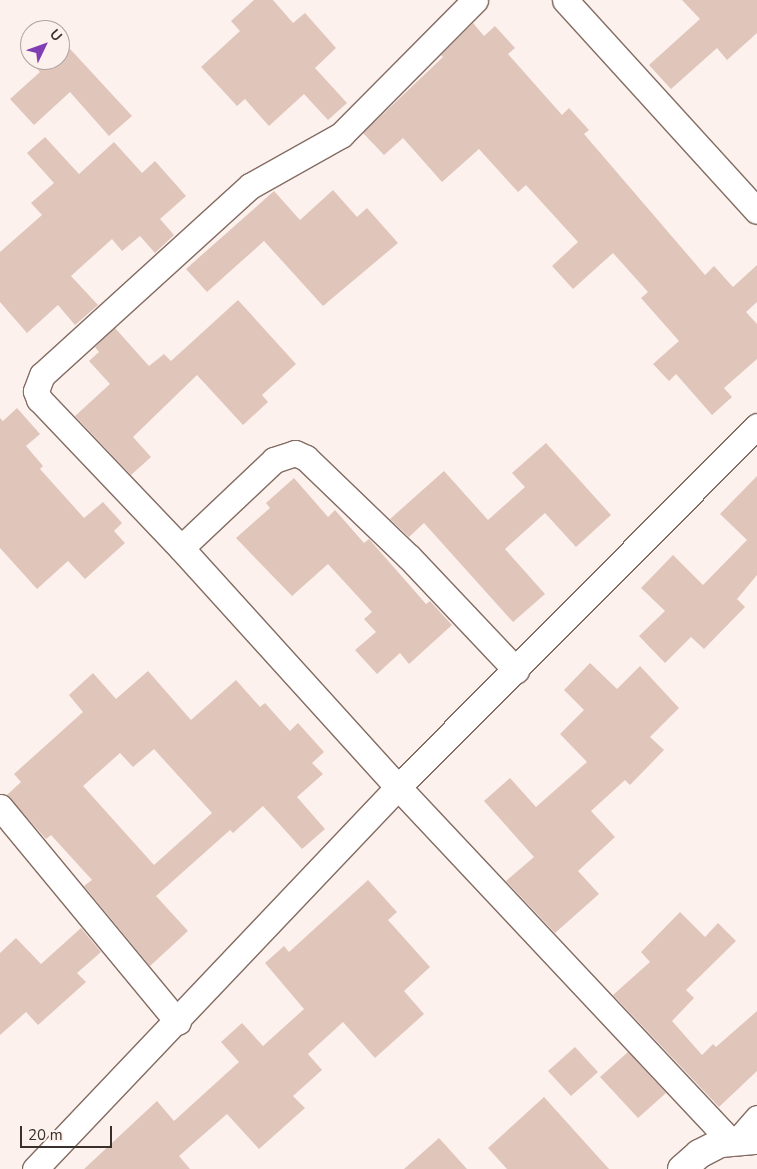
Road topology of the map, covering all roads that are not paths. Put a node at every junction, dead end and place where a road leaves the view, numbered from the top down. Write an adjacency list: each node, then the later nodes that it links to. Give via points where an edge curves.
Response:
1 (475, 0): 5 (street, via 341,135 250,186 36,383 39,399)
2 (565, 0): 3 (street)
3 (757, 211)
4 (756, 430): 6 (street)
5 (181, 548): 6 (street, via 274,460 294,453 306,458 409,557); 7 (street)
6 (516, 670): 7 (street)
7 (398, 787): 9 (street); 11 (street)
8 (0, 807): 9 (street)
9 (178, 1022): 12 (street)
10 (757, 1118): 11 (street)
11 (742, 1140): 13 (street, via 699,1154)
12 (35, 1169)
13 (682, 1169)

